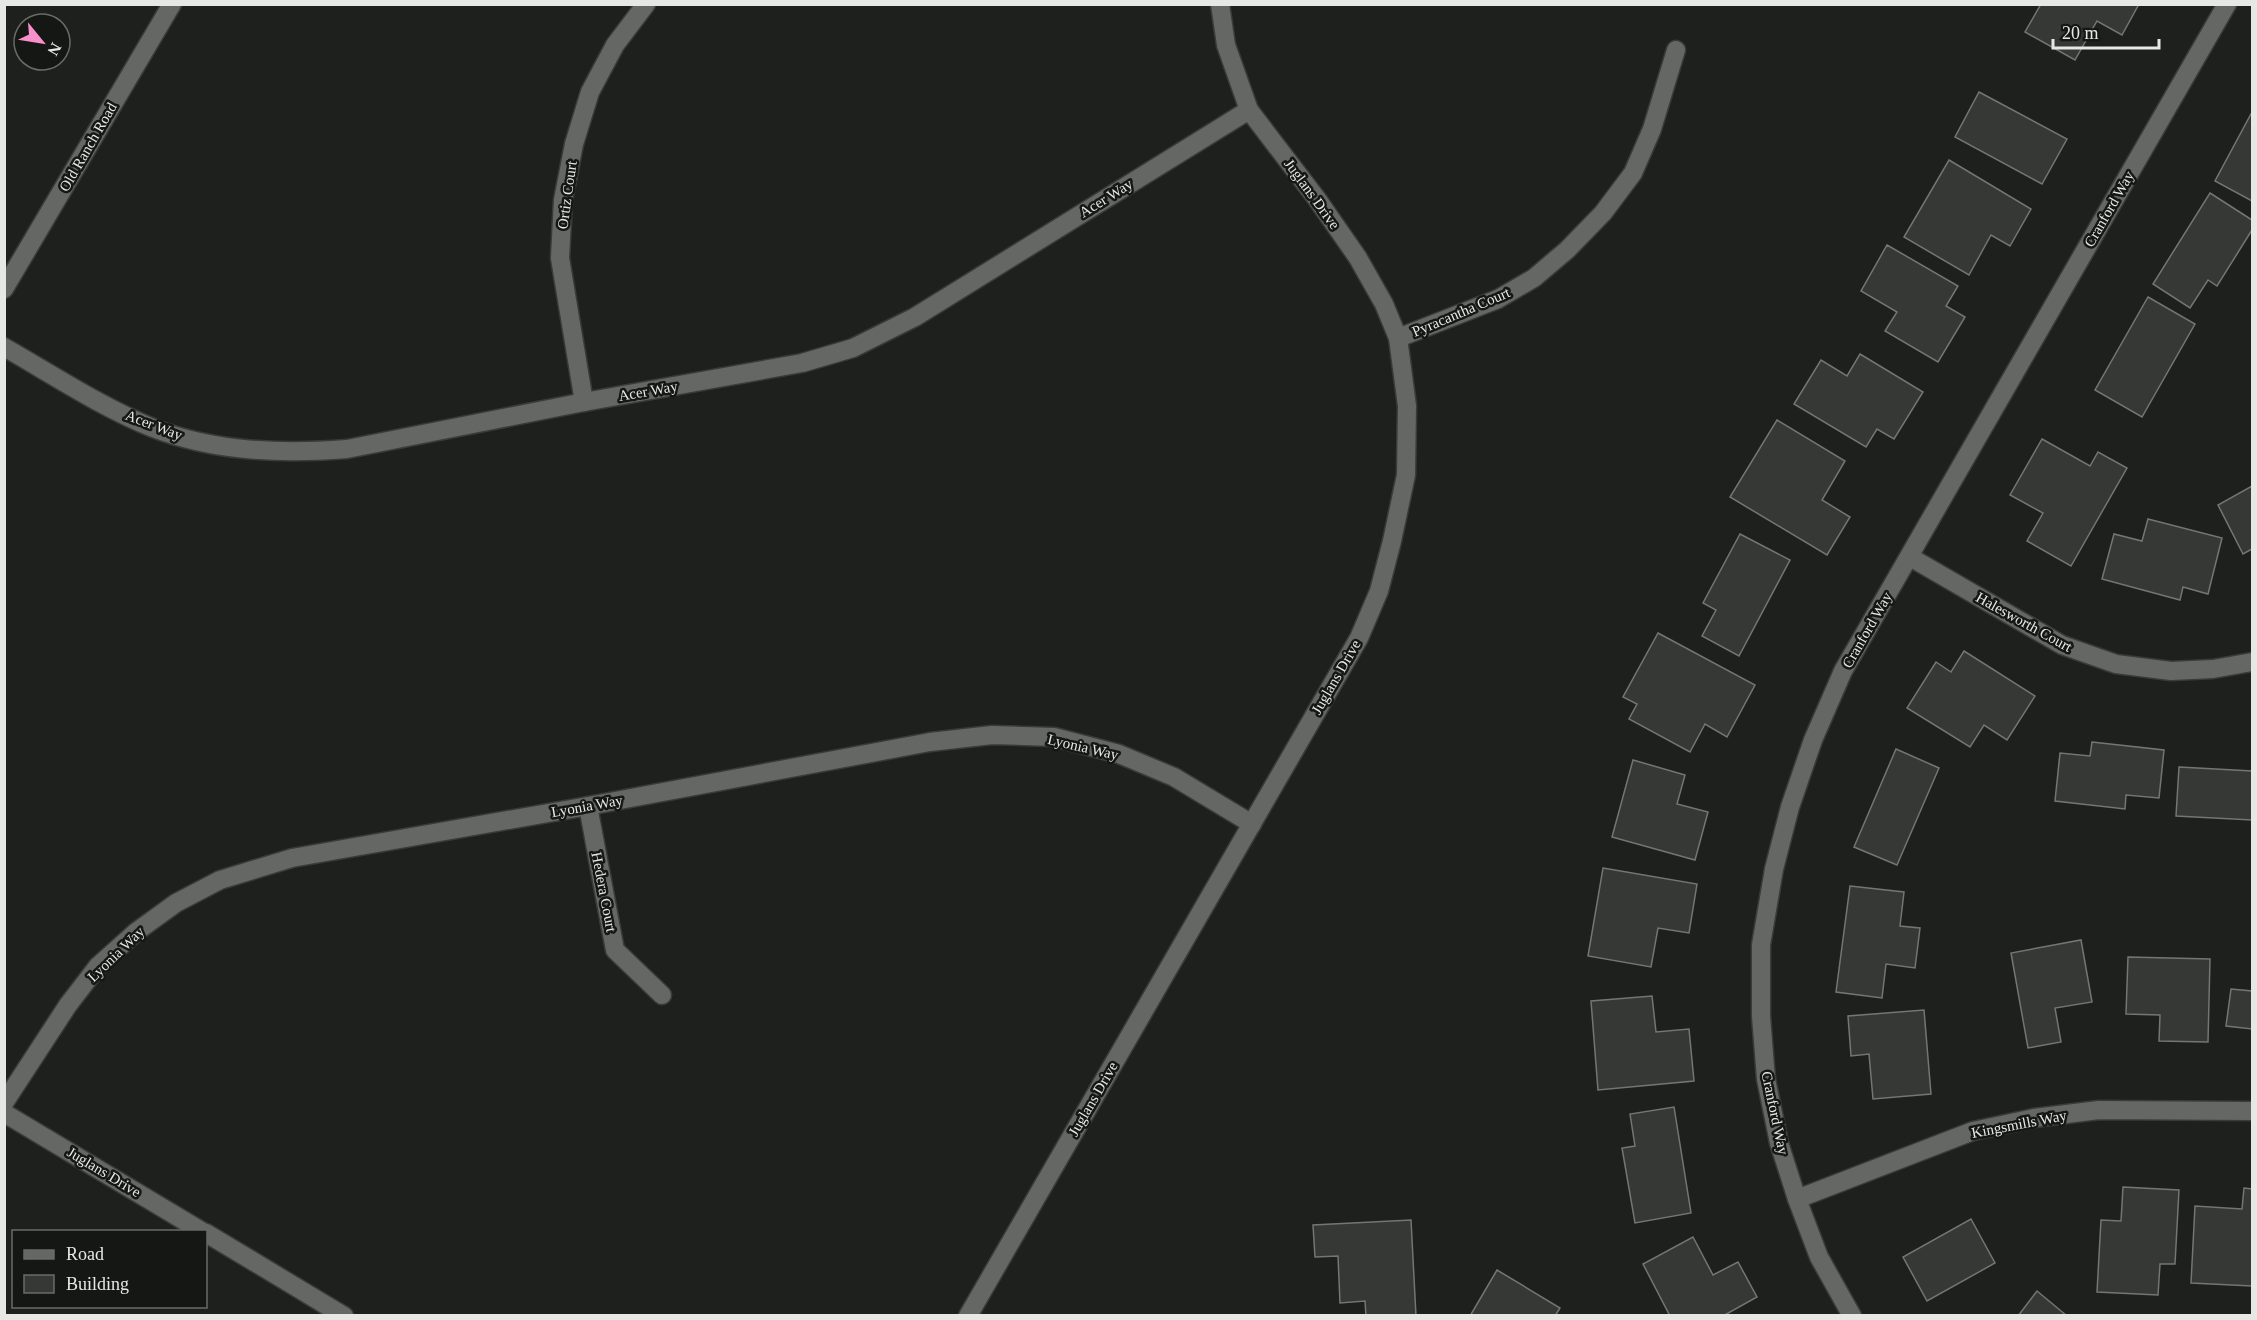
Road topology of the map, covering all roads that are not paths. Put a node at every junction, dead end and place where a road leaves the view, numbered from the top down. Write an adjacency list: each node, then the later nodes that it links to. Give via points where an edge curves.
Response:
1 (171, 4): 7 (street, Old Ranch Road)
2 (646, 4): 10 (street, Ortiz Court, via 615,45 590,92 563,200 560,258)
3 (1220, 4): 6 (street, Juglans Drive, via 1226,45)
4 (2227, 4): 11 (street, Cranford Way)
5 (1676, 50): 8 (street, Pyracantha Court, via 1633,173 1603,213 1567,250 1525,283 1498,299)
6 (1249, 110): 8 (street, Juglans Drive, via 1358,258); 10 (street, Acer Way, via 915,317 854,348 802,363)
7 (4, 289)
8 (1398, 338): 14 (street, Juglans Drive, via 1407,406 1406,475 1378,591 1359,638)
9 (4, 347): 10 (street, Acer Way, via 154,428 204,443 261,452 346,449)
10 (584, 402)
11 (1910, 557): 12 (street, Halesworth Court, via 2062,645 2116,664 2171,671); 19 (street, Cranford Way, via 1843,671 1821,721 1790,807 1774,869 1761,945 1763,1048 1779,1143)
12 (2253, 662)
13 (588, 807): 14 (street, Lyonia Way, via 930,742 992,735 1054,737 1119,754 1174,777); 15 (street, Hedera Court, via 615,950); 16 (street, Lyonia Way, via 292,858 220,880 176,903 135,932 98,966)
14 (1252, 824): 23 (street, Juglans Drive)
15 (662, 995)
16 (4, 1103)
17 (2253, 1111): 19 (street, Kingsmills Way, via 2099,1110 2034,1118 1973,1131)
18 (4, 1113): 20 (street, Juglans Drive)
19 (1797, 1199): 24 (street, Cranford Way, via 1820,1257)
20 (201, 1230)
21 (207, 1234): 22 (street, Juglans Drive)
22 (344, 1316)
23 (968, 1316)
24 (1852, 1316)

